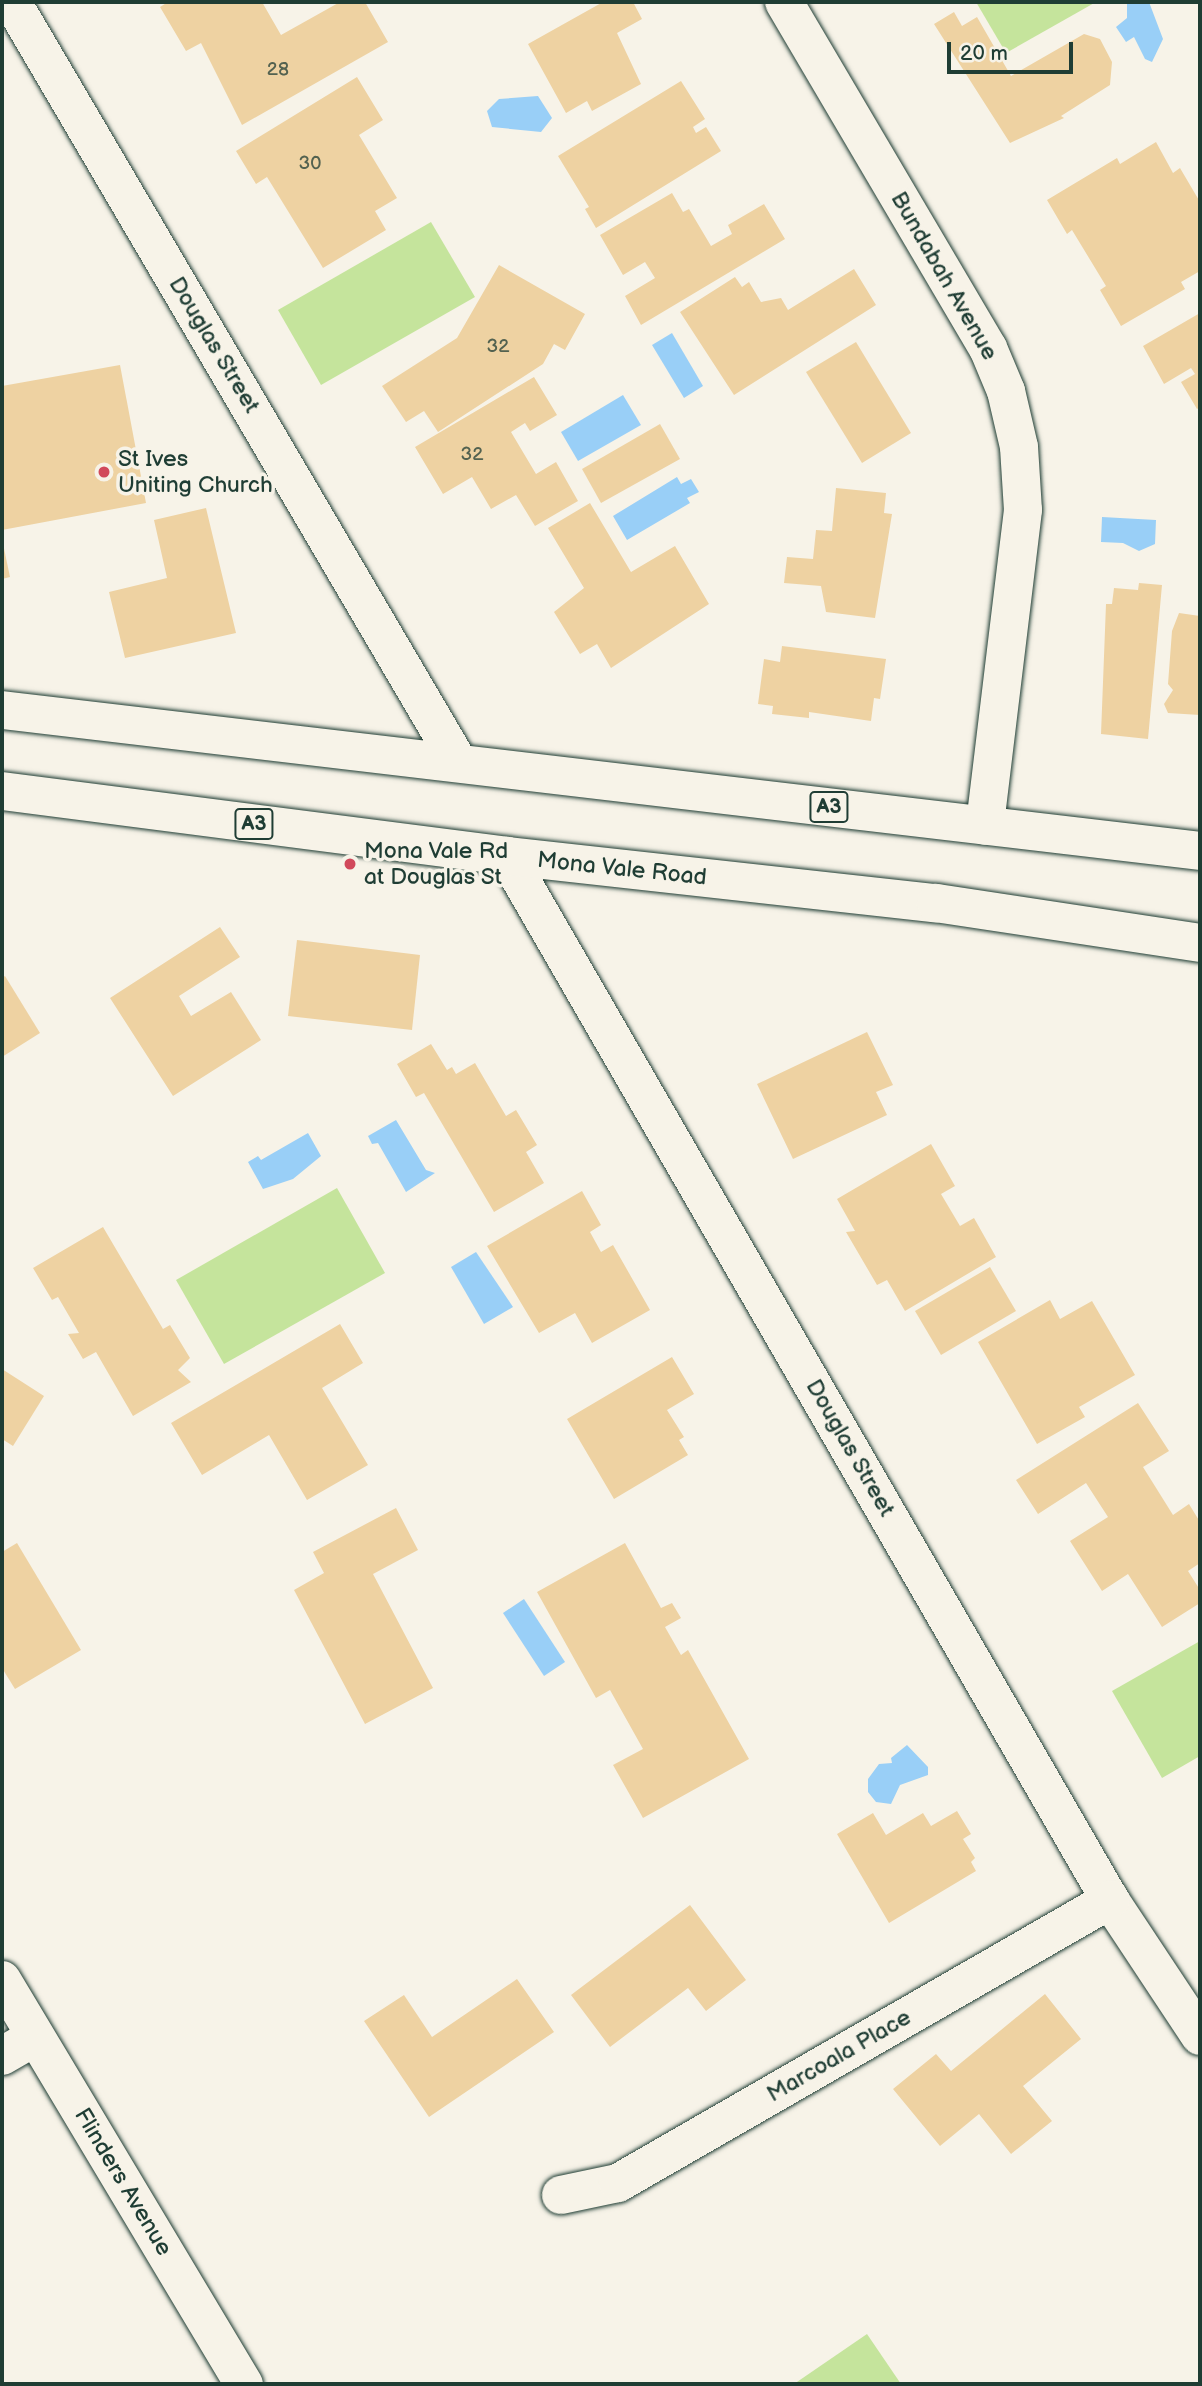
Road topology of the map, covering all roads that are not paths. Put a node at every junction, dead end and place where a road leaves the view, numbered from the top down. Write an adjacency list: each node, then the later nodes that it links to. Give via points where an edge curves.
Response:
1 (12, 2): 4 (main road, Douglas Street)
2 (784, 2): 6 (main road, Bundabah Avenue, via 988,348 1006,391 1019,447 1023,510)
3 (2, 709): 4 (main road, A3)
4 (458, 762): 6 (main road, A3)
5 (2, 791): 8 (main road, Mona Vale Road / A3)
6 (985, 826): 7 (main road, A3)
7 (1200, 851)
8 (507, 856): 9 (main road, Mona Vale Road / A3, via 936,903); 10 (main road, Douglas Street)
9 (1200, 943)
10 (1110, 1900): 12 (main road, Douglas Street); 15 (main road, Marcoala Place, via 618,2183)
11 (2, 1980): 13 (main road, Flinders Avenue)
12 (1198, 2028)
13 (36, 2037): 14 (main road); 16 (main road, Flinders Avenue)
14 (2, 2056)
15 (561, 2195)
16 (244, 2384)

